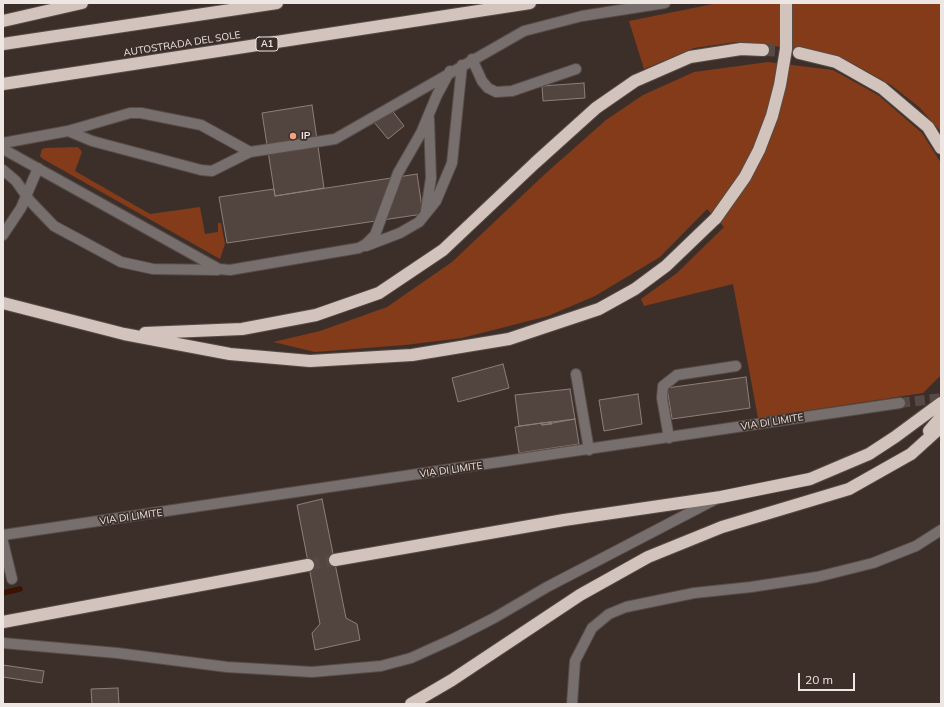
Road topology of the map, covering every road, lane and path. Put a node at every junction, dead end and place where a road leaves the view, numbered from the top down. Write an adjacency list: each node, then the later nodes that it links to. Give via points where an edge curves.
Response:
1 (82, 3): 6 (highway)
2 (277, 3): 7 (highway)
3 (530, 3): 14 (highway, AUTOSTRADA DEL SOLE / A1)
4 (664, 3): 10 (street, via 582,16 524,31)
5 (786, 3): 29 (highway, bridge, via 786,49 780,85 772,116 745,177 716,218 666,266 599,309 509,339 463,348 412,355 310,361 230,354)
6 (3, 20)
7 (3, 44)
8 (763, 50): 29 (highway, via 741,49 690,57 635,81 596,108 443,250 380,293 316,316 242,329)
9 (799, 53): 18 (highway, via 836,62 882,88 928,127)
10 (472, 59): 11 (street); 12 (street, via 482,81 496,92 512,91)
11 (462, 65): 13 (street); 24 (street, via 452,163 436,201)
12 (576, 70)
13 (450, 72): 15 (street, via 437,94); 20 (street, via 335,139)
14 (3, 84)
15 (430, 113): 24 (street, via 430,197); 26 (street, via 398,173 375,235)
16 (68, 131): 17 (street); 20 (street, via 116,116 141,114 201,125); 20 (street, via 92,141 201,170 212,171)
17 (3, 143)
18 (941, 148)
19 (3, 149): 21 (street)
20 (250, 152)
21 (38, 168): 23 (street); 27 (street)
22 (3, 170): 23 (street, via 16,181)
23 (26, 196): 25 (street); 27 (street, via 54,226 121,262 153,269)
24 (424, 216): 26 (street, via 419,222 400,233)
25 (3, 235)
26 (358, 248): 27 (street)
27 (223, 270)
28 (3, 303): 29 (highway)
29 (124, 334)
30 (736, 366): 38 (street, via 677,375 663,386 662,398)
31 (576, 374): 39 (street)
32 (941, 394): 37 (highway)
33 (900, 403): 38 (street, VIA DI LIMITE)
34 (941, 403): 37 (highway)
35 (941, 417): 40 (highway)
36 (941, 427): 40 (highway)
37 (895, 437): 41 (highway, via 869,454 810,479)
38 (669, 438): 39 (street, VIA DI LIMITE)
39 (589, 450): 43 (street, VIA DI LIMITE)
40 (910, 454): 50 (highway, via 849,489 722,527 648,557 580,595 452,680)
41 (721, 497): 45 (highway, via 564,520); 49 (street, via 453,639 411,658 381,666 312,672 227,667)
42 (941, 530): 51 (street, via 916,546 873,564 817,577 694,593 626,607 609,614 592,628 574,661)
43 (3, 535)
44 (3, 542): 47 (street)
45 (335, 560)
46 (308, 565): 48 (highway)
47 (12, 579)
48 (3, 622)
49 (3, 643)
50 (411, 704)
51 (572, 704)

